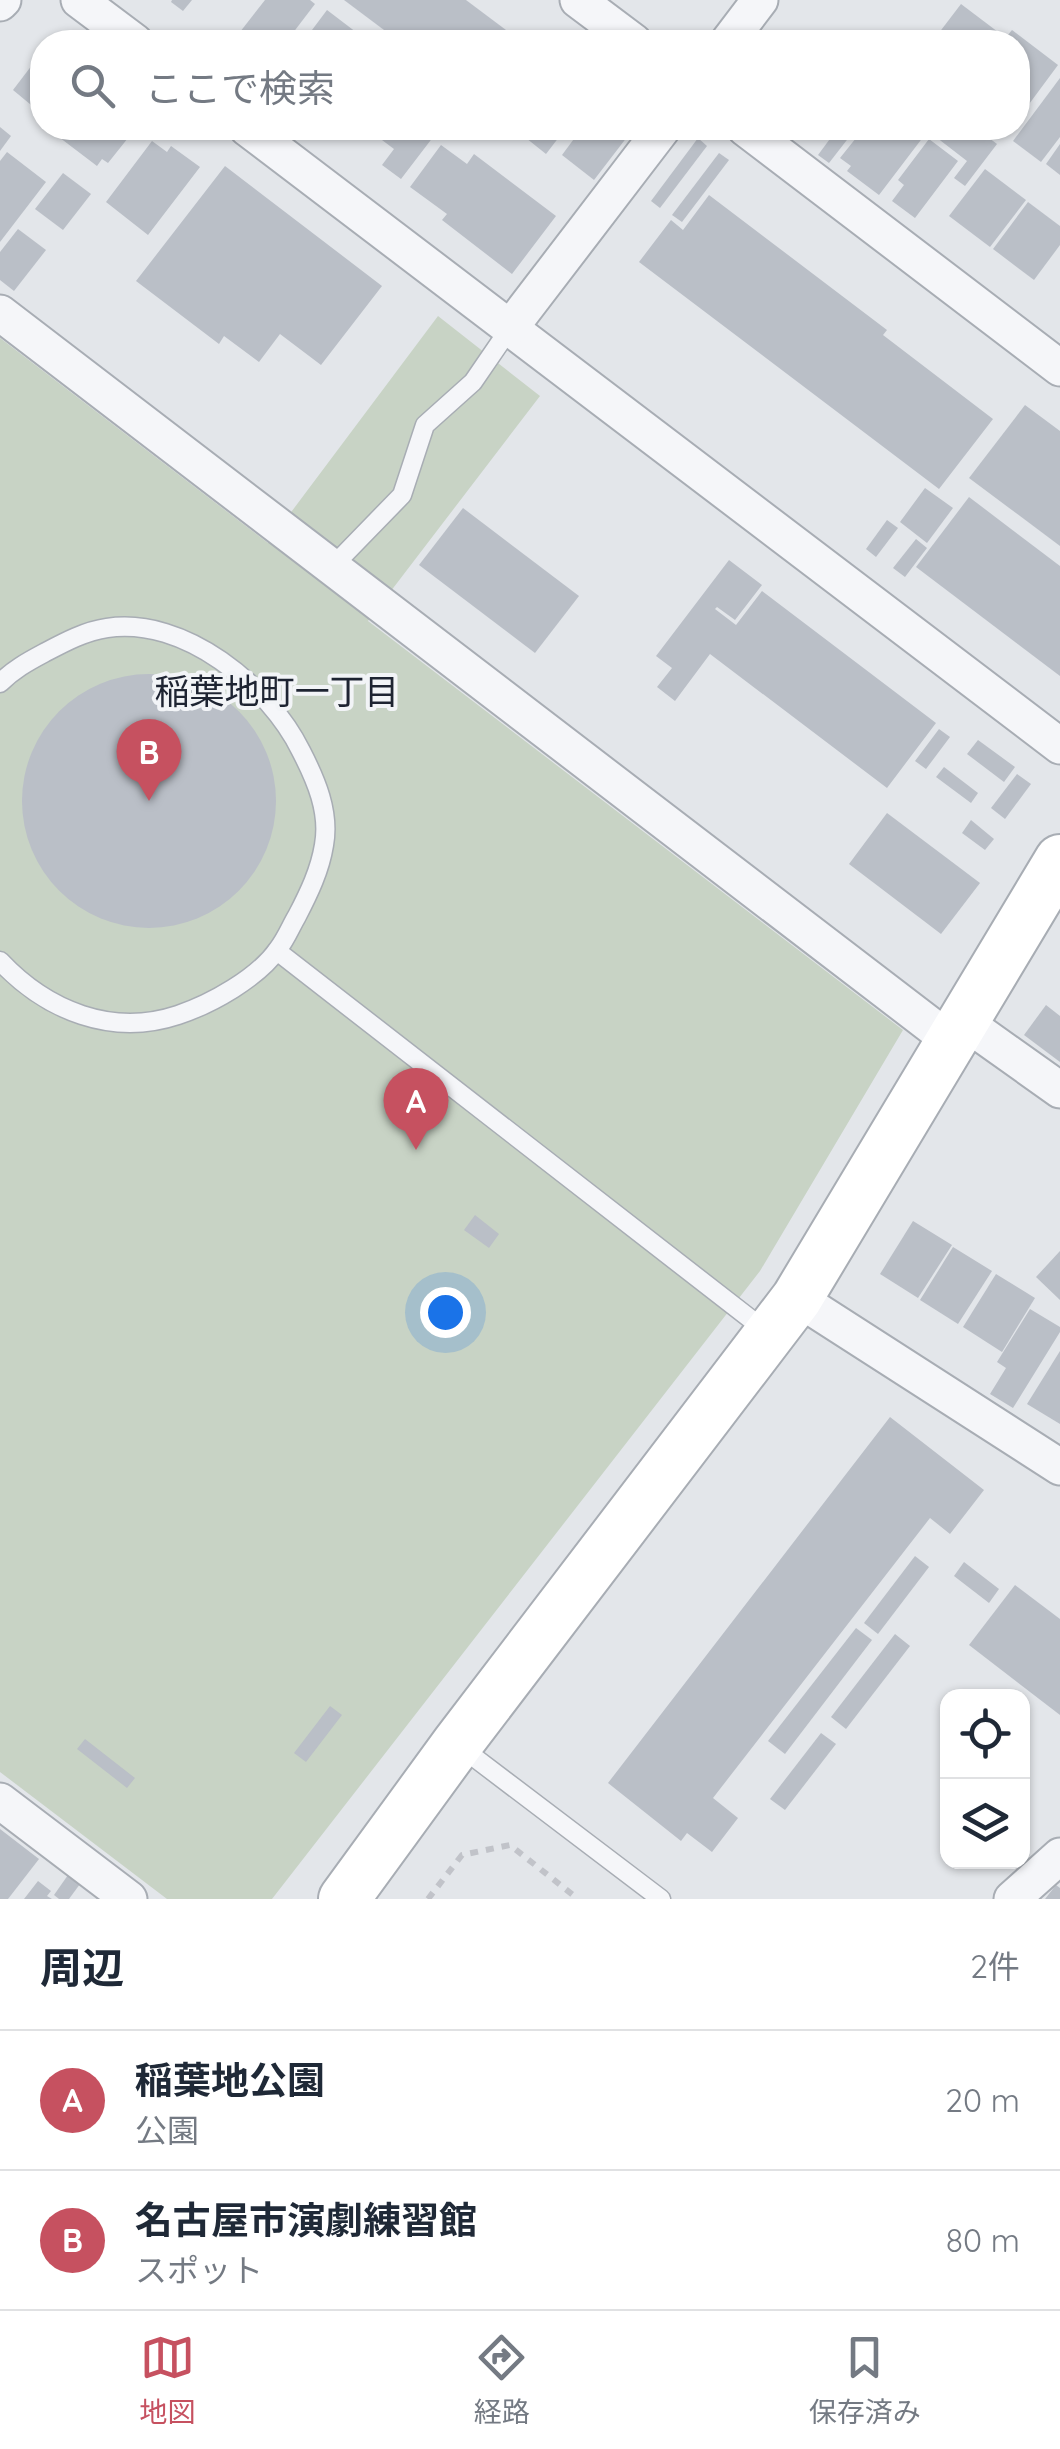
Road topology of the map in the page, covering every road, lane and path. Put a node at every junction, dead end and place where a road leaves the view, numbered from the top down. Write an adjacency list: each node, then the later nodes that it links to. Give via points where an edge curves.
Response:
1 (79, 0): 4 (street)
2 (578, 0): 5 (street)
3 (760, 0): 6 (street)
4 (119, 30)
5 (618, 30)
6 (737, 30)
7 (263, 140): 11 (street)
8 (654, 140): 11 (street)
9 (761, 140): 12 (street)
10 (0, 313): 13 (street)
11 (510, 328): 13 (lane, via 474,382 425,426 402,495); 15 (street)
12 (1060, 368)
13 (332, 567): 19 (street)
14 (0, 683): 17 (lane, via 65,642 108,628 149,630 234,668 270,702 320,788 325,842 316,879)
15 (1060, 746)
16 (1060, 860): 19 (street)
17 (277, 951): 18 (lane, via 234,988 195,1009 115,1025 44,998); 21 (lane)
18 (2, 968)
19 (957, 1031): 20 (street); 21 (street)
20 (1060, 1090)
21 (784, 1317): 22 (street); 23 (street)
22 (1060, 1467)
23 (457, 1744): 27 (street); 30 (lane)
24 (0, 1800): 26 (street)
25 (1060, 1856): 31 (street)
26 (128, 1899)
27 (344, 1899)
28 (428, 1899): 29 (path, via 462,1855 510,1845)
29 (578, 1899)
30 (661, 1899)
31 (1012, 1899)

